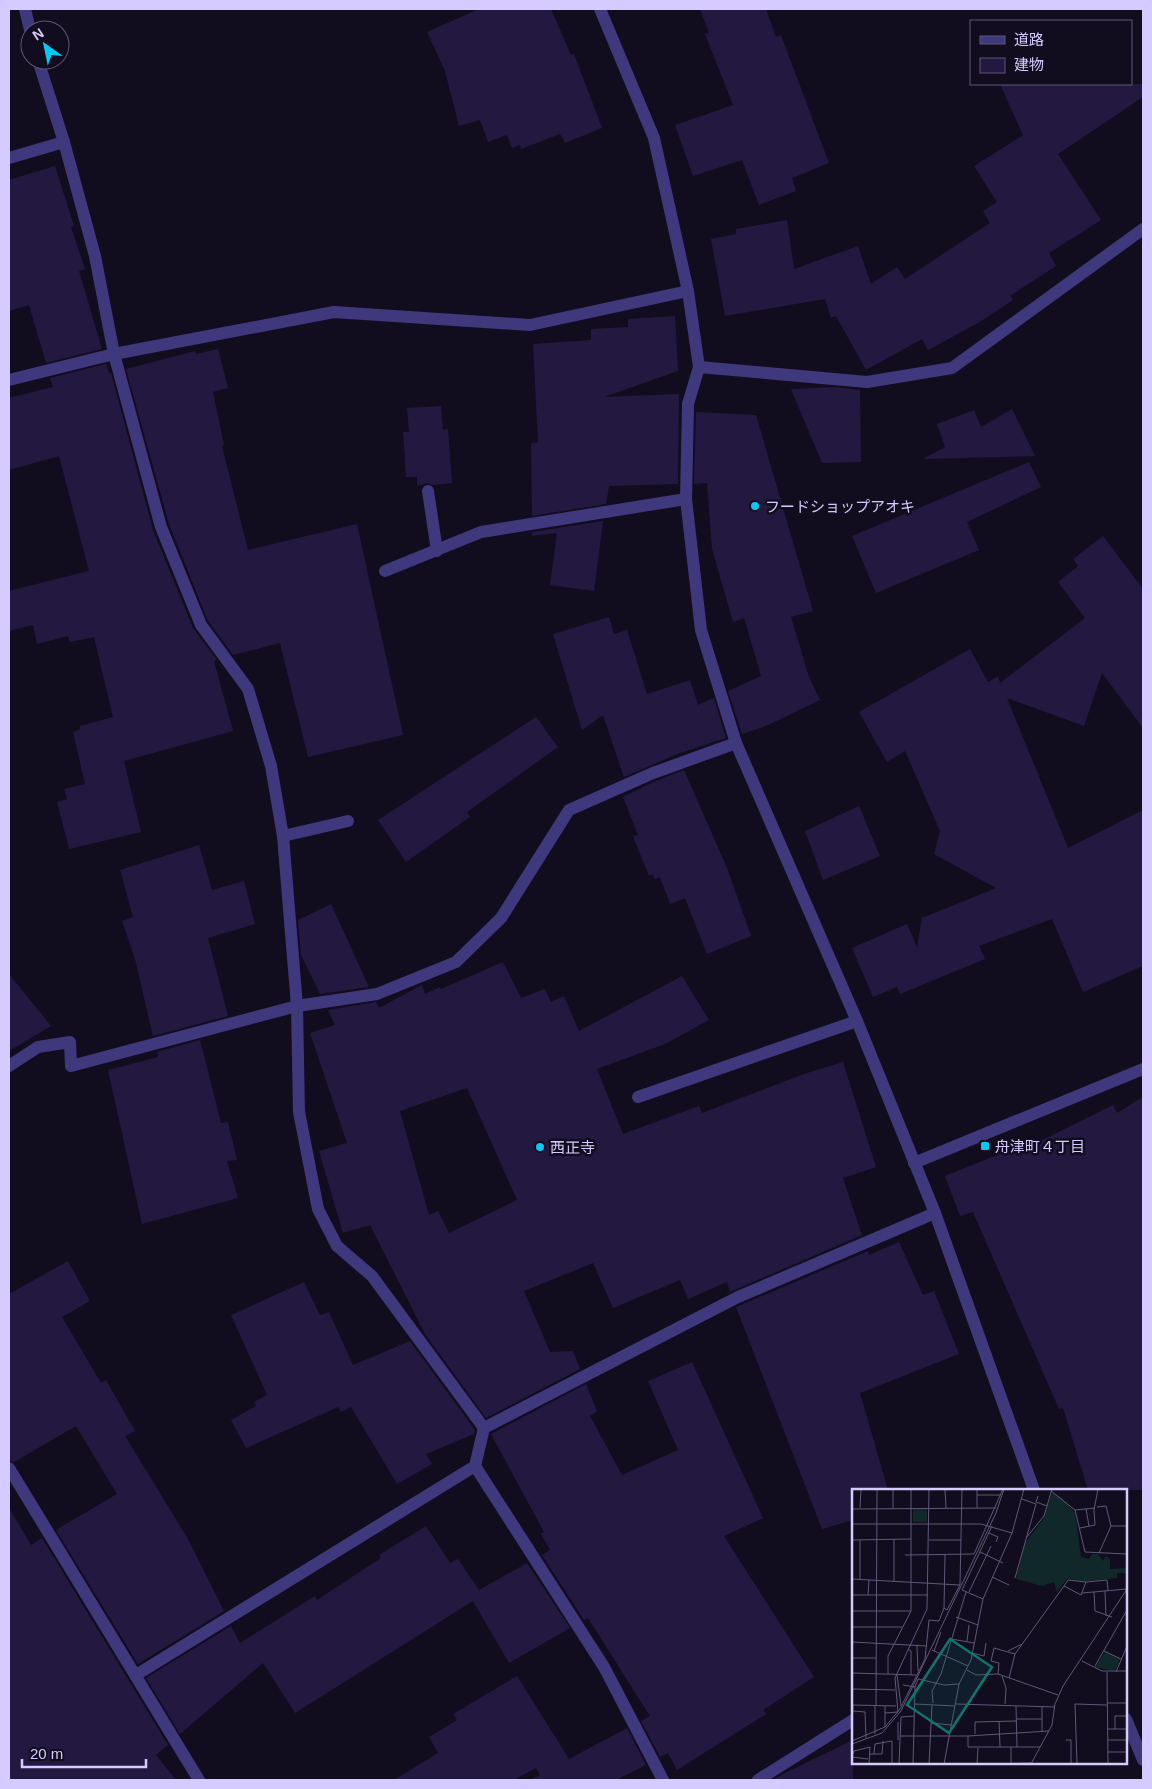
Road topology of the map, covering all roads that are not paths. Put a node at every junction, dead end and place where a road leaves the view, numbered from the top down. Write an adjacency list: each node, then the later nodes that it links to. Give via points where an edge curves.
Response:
1 (600, 9): 6 (street, via 654,138)
2 (41, 70): 3 (street)
3 (64, 142): 4 (street); 7 (street, via 95,256)
4 (9, 158)
5 (1143, 229): 8 (street, via 952,368 867,382)
6 (688, 291): 7 (street, via 530,325 334,312); 8 (street)
7 (114, 354): 9 (street); 16 (street, via 161,527 201,625 248,689 271,766)
8 (699, 367): 11 (street, via 688,404)
9 (9, 380)
10 (428, 491): 12 (street)
11 (686, 499): 12 (street, via 481,532); 14 (street, via 702,630)
12 (437, 551): 13 (street)
13 (385, 571)
14 (736, 743): 17 (street, via 653,773 569,810 501,918 456,962 376,994); 18 (street)
15 (348, 821): 16 (street)
16 (283, 836): 17 (street)
17 (297, 1006): 19 (street, via 71,1066 70,1042 38,1047); 24 (street, via 300,1112 318,1209 337,1246 372,1276)
18 (858, 1021): 21 (street); 22 (street)
19 (9, 1066)
20 (1143, 1069): 22 (street)
21 (638, 1097)
22 (914, 1163): 23 (street)
23 (934, 1213): 24 (street, via 738,1296); 27 (street)
24 (484, 1428): 25 (street)
25 (475, 1466): 28 (street); 33 (street, via 604,1667)
26 (9, 1468): 28 (street)
27 (1034, 1489)
28 (136, 1675): 32 (street)
29 (852, 1721): 34 (street)
30 (1127, 1721): 31 (street)
31 (1143, 1760)
32 (199, 1780)
33 (663, 1780)
34 (758, 1780)

